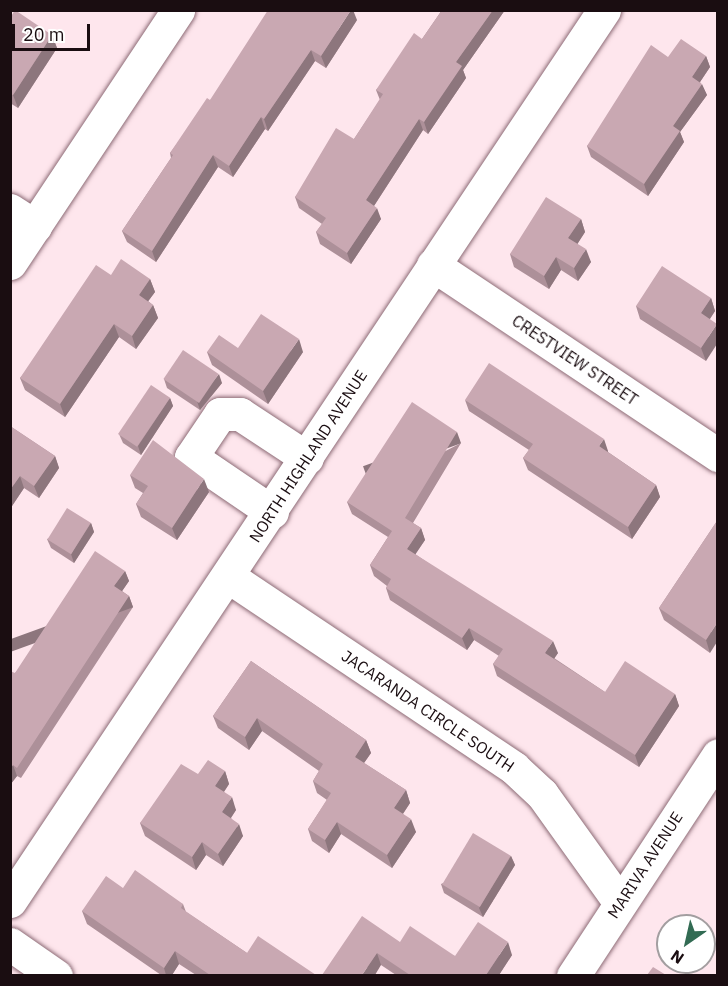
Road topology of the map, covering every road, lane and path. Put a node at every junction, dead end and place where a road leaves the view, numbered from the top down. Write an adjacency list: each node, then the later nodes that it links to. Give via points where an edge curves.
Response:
1 (178, 10): 3 (street)
2 (604, 10): 5 (street, NORTH HIGHLAND AVENUE)
3 (22, 218): 4 (street)
4 (10, 262)
5 (433, 266): 6 (street, CRESTVIEW STREET); 7 (street, NORTH HIGHLAND AVENUE)
6 (717, 455)
7 (307, 458): 8 (street, NORTH HIGHLAND AVENUE); 8 (street, via 240,414 220,414 191,457)
8 (272, 512): 9 (street, NORTH HIGHLAND AVENUE)
9 (229, 577): 11 (street, NORTH HIGHLAND AVENUE); 12 (street, JACARANDA CIRCLE SOUTH, via 514,768 542,794)
10 (717, 755): 12 (street, MARIVA AVENUE)
11 (10, 901)
12 (620, 903): 15 (street, MARIVA AVENUE)
13 (10, 944): 14 (street)
14 (56, 975)
15 (573, 975)

